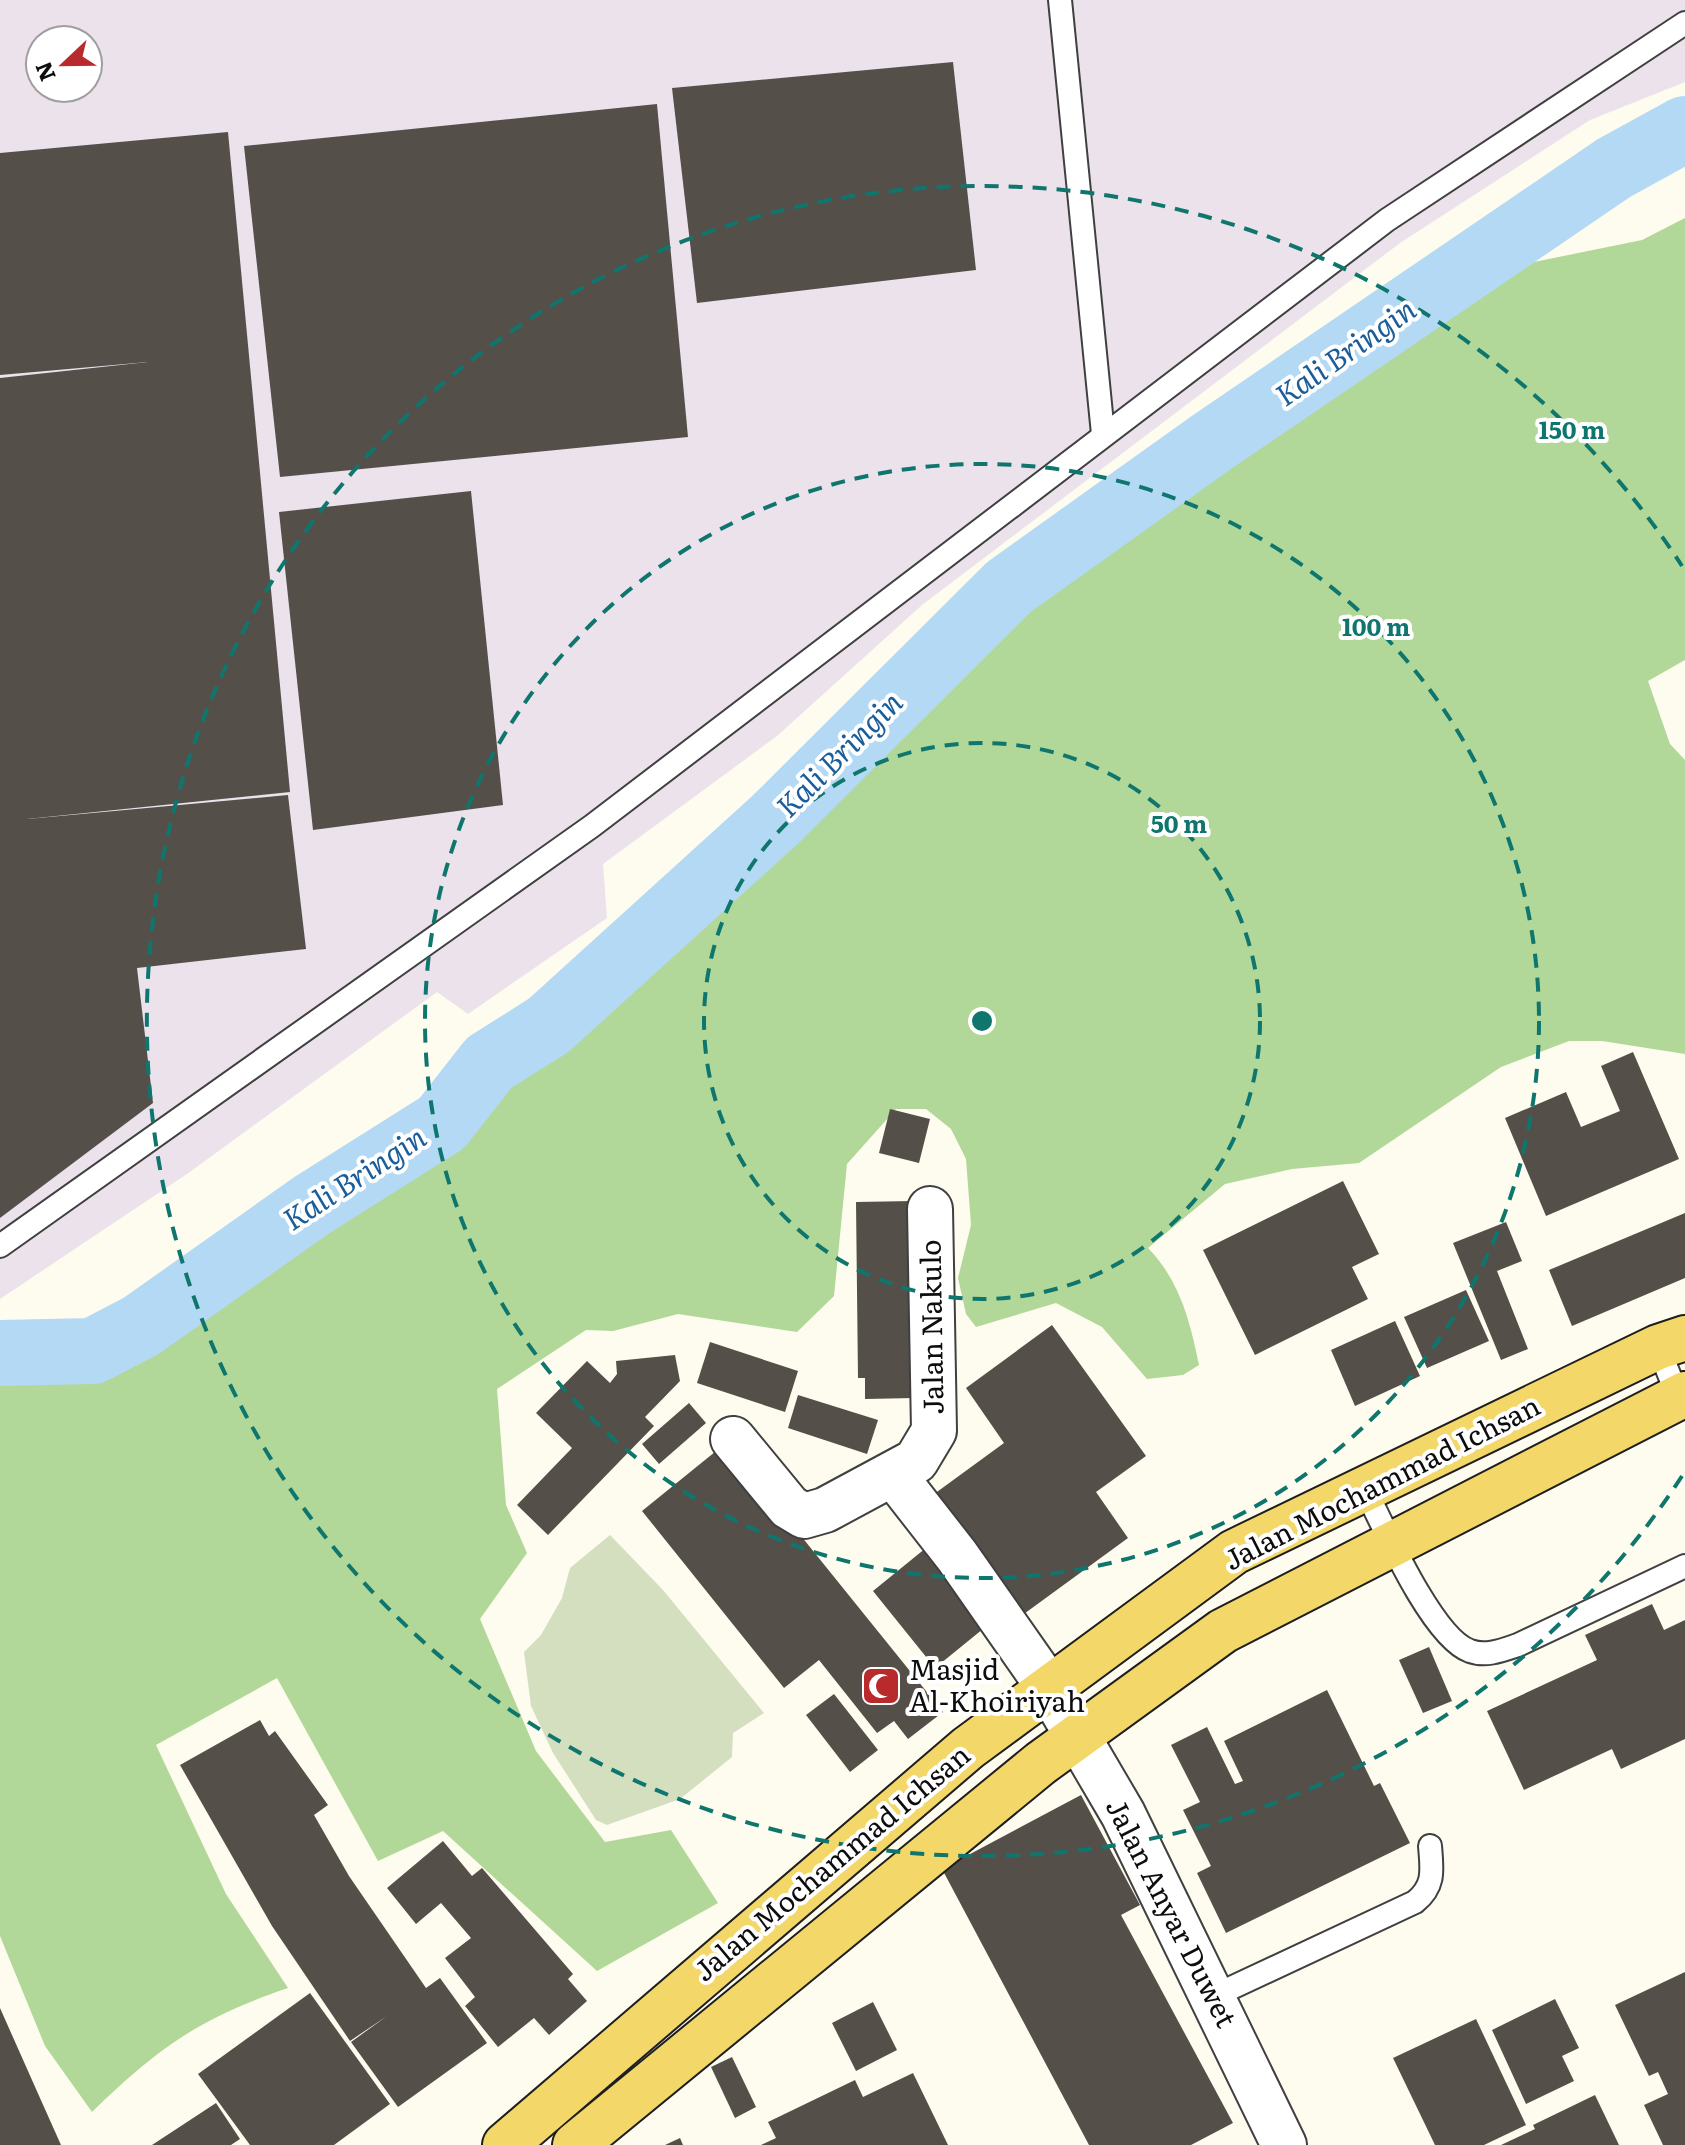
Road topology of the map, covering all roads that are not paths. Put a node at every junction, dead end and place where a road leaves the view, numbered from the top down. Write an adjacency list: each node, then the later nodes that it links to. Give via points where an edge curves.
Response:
1 (1060, 0): 3 (lane)
2 (1685, 23): 3 (lane, via 1387,220)
3 (1103, 434): 5 (lane, via 592,826)
4 (930, 1209): 9 (street, Jalan Nakulo, via 934,1431 916,1461)
5 (0, 1246)
6 (1671, 1342): 7 (lane); 10 (main road, Jalan Mochammad Ichsan)
7 (1683, 1401): 11 (main road, Jalan Mochammad Ichsan)
8 (733, 1439): 9 (street, Jalan Nakulo, via 789,1507 804,1516)
9 (893, 1474): 13 (street)
10 (1364, 1487): 11 (lane); 13 (main road, Jalan Mochammad Ichsan, via 1234,1552)
11 (1393, 1546): 12 (lane, via 1446,1638 1471,1652 1518,1645); 14 (main road, Jalan Mochammad Ichsan, via 1223,1631)
12 (1685, 1566)
13 (1048, 1686): 14 (street, Jalan Anyar Duwet); 17 (main road, Jalan Mochammad Ichsan, via 968,1748)
14 (1077, 1736): 16 (street, Jalan Anyar Duwet, via 1123,1814); 18 (main road, Jalan Mochammad Ichsan)
15 (1430, 1846): 16 (lane, via 1428,1891 1415,1902)
16 (1214, 1996): 19 (street, Jalan Anyar Duwet)
17 (505, 2145)
18 (575, 2145)
19 (1284, 2145)

